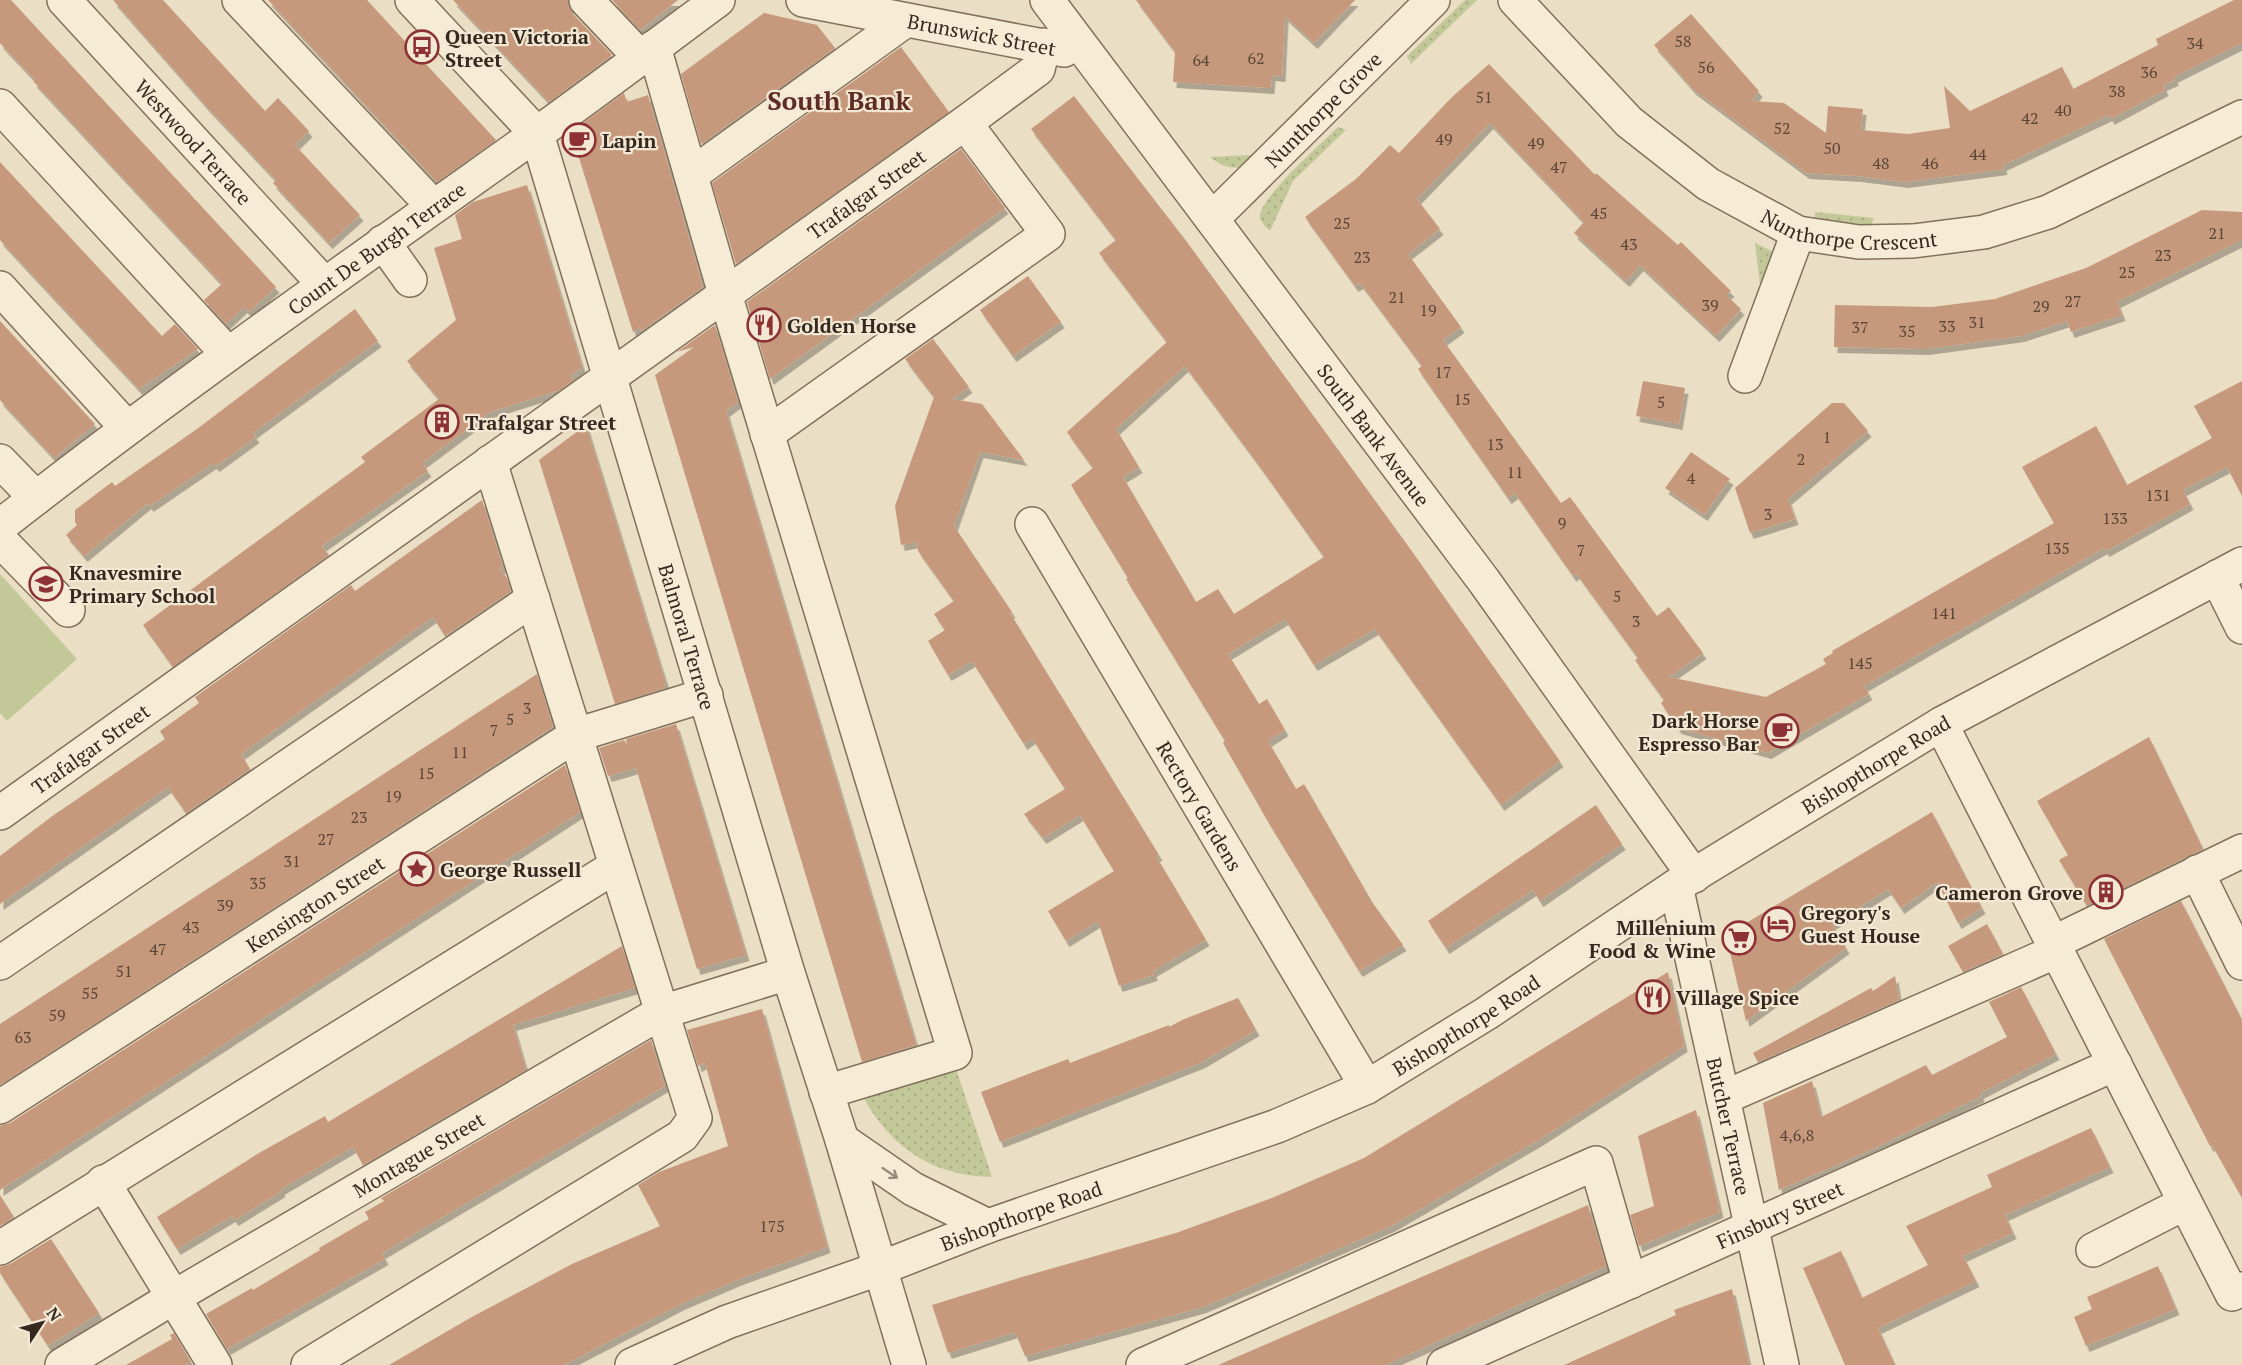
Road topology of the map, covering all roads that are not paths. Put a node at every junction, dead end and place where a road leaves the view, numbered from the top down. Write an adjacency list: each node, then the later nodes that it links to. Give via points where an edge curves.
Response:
1 (64, 0): 24 (street, Westwood Terrace)
2 (239, 0): 19 (street)
3 (412, 0): 17 (street)
4 (586, 0): 12 (street)
5 (718, 0): 12 (street, Count De Burgh Terrace)
6 (803, 0): 10 (street, Brunswick Street)
7 (1047, 0): 13 (street, South Bank Avenue)
8 (1433, 0): 20 (street, Nunthorpe Grove)
9 (1515, 0): 21 (street, Nunthorpe Crescent, via 1629,122 1708,184)
10 (906, 20): 11 (street, Brunswick Street); 18 (street)
11 (1044, 45): 13 (street, Brunswick Street); 16 (street, Trafalgar Street, via 1038,69)
12 (646, 52): 17 (street, Count De Burgh Terrace); 18 (street)
13 (1089, 56): 20 (street, South Bank Avenue)
14 (0, 106): 27 (street)
15 (2242, 117): 21 (street, Nunthorpe Crescent, via 2048,212 1984,232 1913,241 1859,242)
16 (965, 123): 26 (street, Trafalgar Street); 31 (street, via 1048,234)
17 (537, 134): 19 (street, Count De Burgh Terrace); 28 (street, Balmoral Terrace)
18 (691, 175): 26 (street)
19 (433, 206): 22 (street, Count De Burgh Terrace)
20 (1212, 219): 49 (street, South Bank Avenue, via 1484,581)
21 (1798, 233): 29 (street)
22 (383, 242): 23 (street); 24 (street, Count De Burgh Terrace)
23 (410, 280)
24 (324, 284): 27 (street, Count De Burgh Terrace)
25 (0, 288): 30 (street)
26 (725, 294): 28 (street, Trafalgar Street); 31 (street)
27 (228, 354): 30 (street, Count De Burgh Terrace)
28 (610, 375): 33 (street, Trafalgar Street); 42 (street, Balmoral Terrace)
29 (1745, 376)
30 (127, 428): 34 (street, Count De Burgh Terrace)
31 (767, 434): 57 (street, via 956,1053)
32 (0, 461): 34 (street)
33 (490, 462): 39 (street); 45 (street, Trafalgar Street)
34 (36, 498): 36 (street, Count De Burgh Terrace)
35 (1032, 524): 56 (street, Rectory Gardens)
36 (0, 526)
37 (0, 540): 40 (street)
38 (2229, 570): 41 (street); 43 (street, Bishopthorpe Road)
39 (533, 599): 44 (street); 51 (street)
40 (68, 610)
41 (2242, 627)
42 (706, 695): 44 (street, Kensington Street); 53 (street, Balmoral Terrace)
43 (1941, 724): 49 (street, Bishopthorpe Road); 50 (street)
44 (576, 735): 47 (street); 59 (street, Kensington Street)
45 (0, 813)
46 (2242, 850): 48 (street)
47 (616, 866): 54 (street); 61 (street)
48 (2198, 872): 50 (street); 52 (street)
49 (1685, 881): 56 (street, Bishopthorpe Road, via 1487,1013); 58 (street, Butcher Terrace)
50 (2055, 947): 55 (street); 58 (street)
51 (0, 963)
52 (2242, 963)
53 (788, 973): 54 (street, Montague Street); 57 (street, Balmoral Terrace)
54 (662, 1012): 70 (street, Montague Street); 73 (street, via 695,1118 682,1136)
55 (2115, 1064): 62 (street); 64 (street, Finsbury Street)
56 (1367, 1087): 63 (street, Bishopthorpe Road, via 1277,1126)
57 (826, 1092): 60 (street, Balmoral Terrace)
58 (1723, 1098): 64 (street, Butcher Terrace)
59 (0, 1107)
60 (842, 1140): 63 (street, one-way to 63, via 913,1189); 67 (street, Balmoral Terrace)
61 (103, 1182): 65 (street); 70 (street)
62 (2186, 1203): 66 (street); 69 (street)
63 (988, 1226): 67 (street, Bishopthorpe Road)
64 (1752, 1227): 68 (street, Finsbury Street); 78 (street, Butcher Terrace)
65 (0, 1248)
66 (2093, 1250)
67 (881, 1268): 74 (street, Bishopthorpe Road, via 727,1322); 75 (street, Balmoral Terrace)
68 (1630, 1282): 76 (street, via 1596,1163); 77 (street, Finsbury Street)
69 (2237, 1292)
70 (174, 1297): 71 (street, Montague Street); 72 (street)
71 (62, 1365)
72 (215, 1365)
73 (308, 1365)
74 (632, 1365)
75 (909, 1365)
76 (1143, 1365)
77 (1444, 1365)
78 (1782, 1365)

